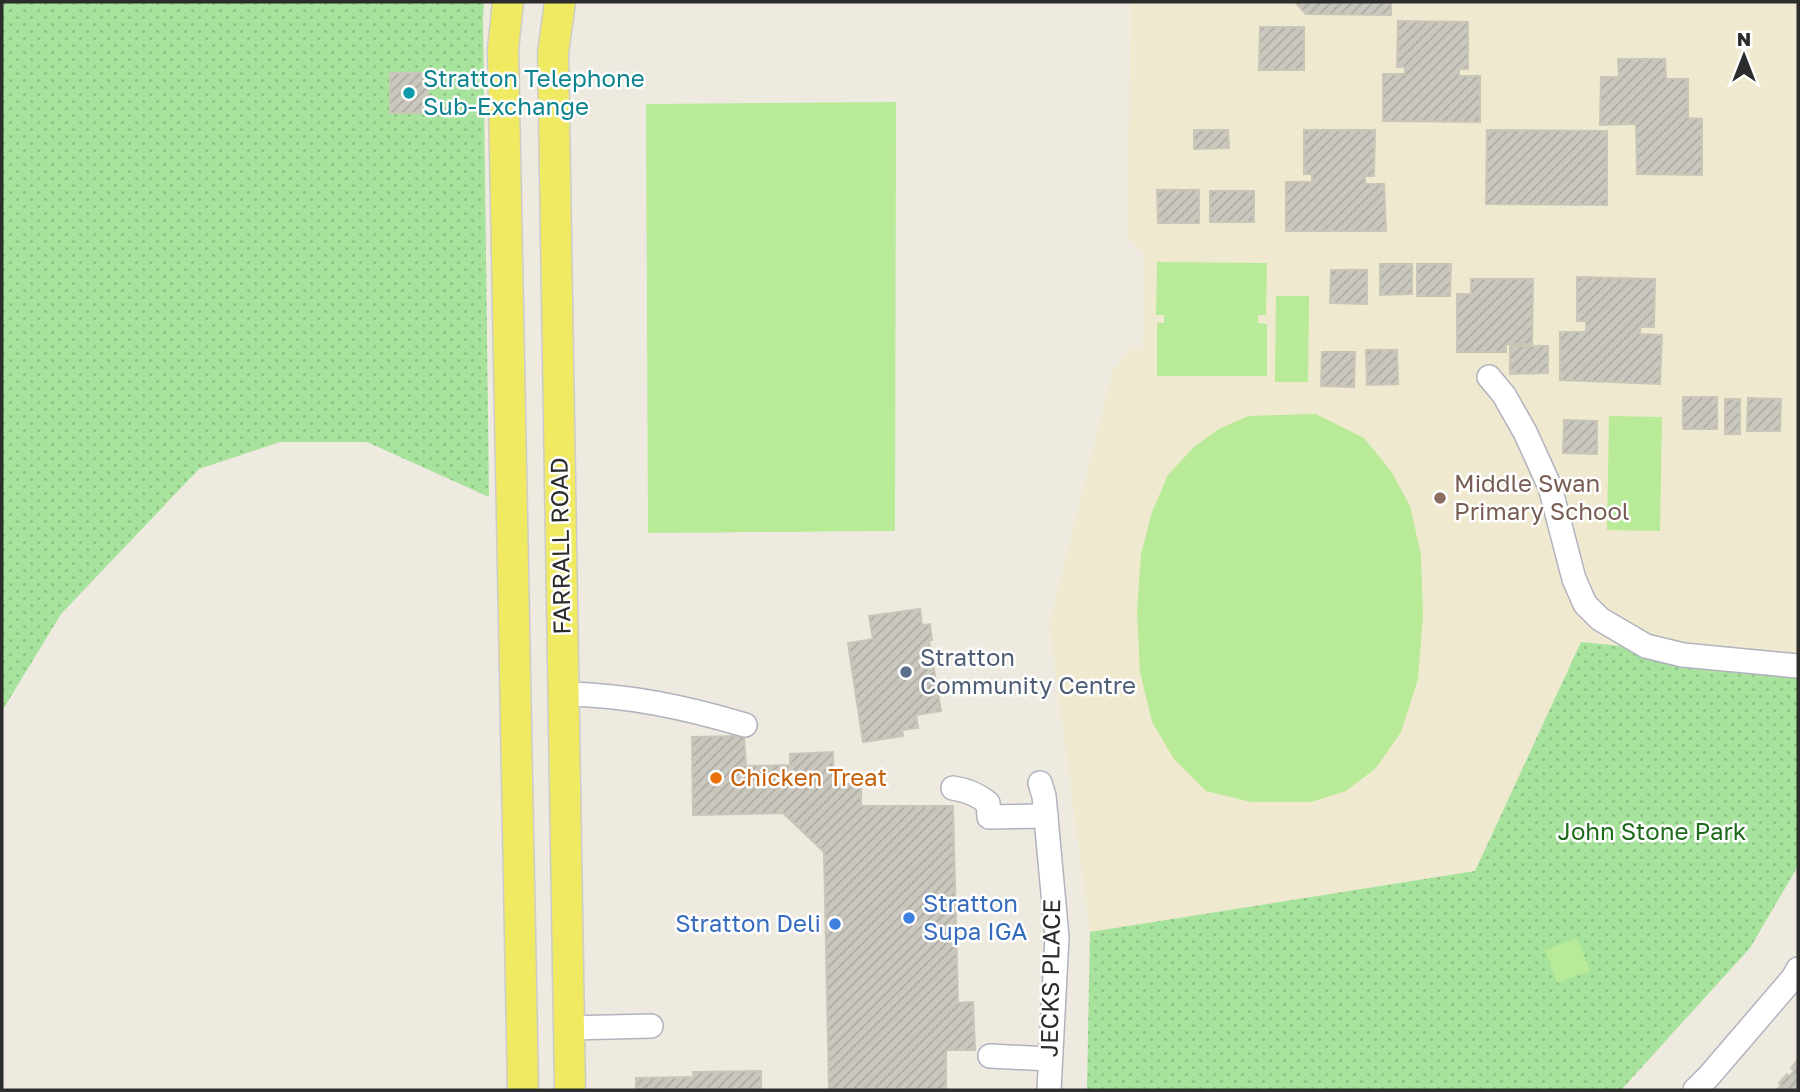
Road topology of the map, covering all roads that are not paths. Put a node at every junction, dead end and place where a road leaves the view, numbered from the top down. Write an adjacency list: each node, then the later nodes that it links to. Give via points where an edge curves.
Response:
1 (508, 2): 15 (main road, FARRALL ROAD, via 503,50)
2 (560, 2): 5 (main road, FARRALL ROAD, via 553,53)
3 (1489, 377): 4 (street, via 1525,432 1550,487 1574,579 1585,604 1601,620 1646,646 1683,655)
4 (1798, 666)
5 (564, 694): 6 (street, via 648,701); 12 (main road, FARRALL ROAD)
6 (745, 725)
7 (1040, 783): 9 (street, JECKS PLACE)
8 (953, 788): 9 (street, via 988,803 989,817)
9 (1046, 816): 14 (street, JECKS PLACE, via 1056,937)
10 (1798, 969): 18 (street)
11 (651, 1027): 12 (street)
12 (569, 1028): 16 (main road, FARRALL ROAD)
13 (990, 1056): 14 (street)
14 (1049, 1059): 17 (street, JECKS PLACE)
15 (523, 1090)
16 (570, 1090)
17 (1049, 1090)
18 (1695, 1090)

